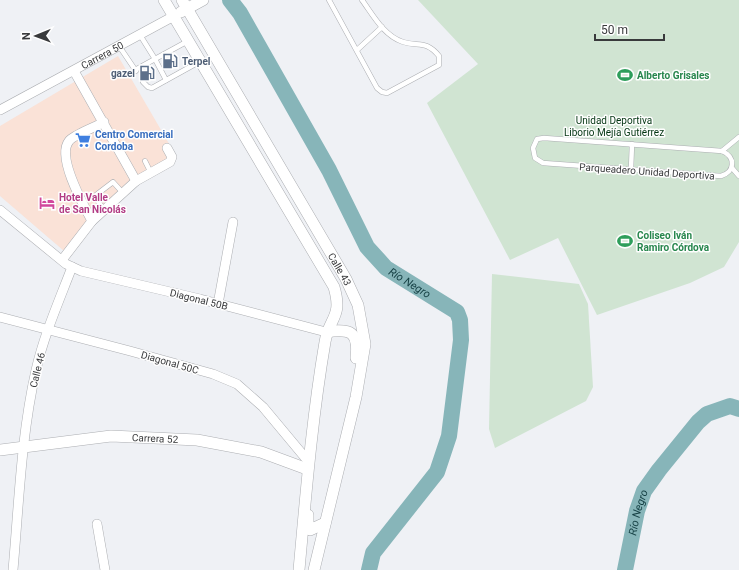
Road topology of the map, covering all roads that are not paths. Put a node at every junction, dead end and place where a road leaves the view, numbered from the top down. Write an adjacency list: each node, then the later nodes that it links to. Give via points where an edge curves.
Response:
1 (164, 0): 6 (street, Calle 43)
2 (203, 0): 5 (street, Carrera 50)
3 (329, 0): 11 (lane)
4 (362, 0): 7 (lane)
5 (185, 4): 6 (street, Carrera 50); 40 (street, Calle 43, via 346,279 358,305 365,344)
6 (174, 16): 8 (street, Carrera 50); 9 (street, Calle 43)
7 (382, 27): 11 (lane); 11 (lane, via 403,42 432,48 440,56 439,65 387,93 377,88)
8 (140, 34): 10 (street, Carrera 50); 12 (lane)
9 (189, 40): 12 (lane); 13 (street, Calle 43)
10 (119, 46): 12 (lane, via 136,71); 14 (street, Carrera 50)
11 (357, 50)
12 (155, 59): 15 (lane)
13 (201, 61): 15 (lane); 39 (street, Calle 43, via 334,287 337,311)
14 (74, 70): 17 (street, Carrera 50); 18 (street)
15 (166, 80): 16 (lane, via 152,88)
16 (143, 82)
17 (0, 110)
18 (104, 122): 28 (street); 32 (street, via 69,140 65,148 71,180)
19 (739, 137): 22 (lane)
20 (632, 144): 22 (lane, Parqueadero Unidad Deportiva); 25 (lane); 25 (lane, Parqueadero Unidad Deportiva, via 544,138 537,139 533,148 535,158 543,163)
21 (167, 148): 26 (street, via 172,157 170,162)
22 (722, 151): 24 (lane, via 731,158)
23 (145, 161): 26 (lane)
24 (732, 168): 25 (lane, Parqueadero Unidad Deportiva, via 721,176); 27 (lane)
25 (631, 169)
26 (151, 173): 28 (street)
27 (739, 176)
28 (136, 181): 29 (street)
29 (123, 193): 31 (street); 31 (lane, via 113,182 96,194)
30 (0, 210): 34 (street)
31 (104, 210): 32 (street)
32 (92, 221): 34 (street)
33 (233, 222): 36 (street)
34 (62, 260): 35 (street)
35 (72, 267): 36 (street, Diagonal 50B); 38 (street, Calle 46)
36 (218, 304): 39 (street, Diagonal 50B)
37 (0, 317): 38 (street, Diagonal 50C)
38 (47, 329): 41 (street, Calle 46, via 36,369); 43 (street, Diagonal 50C, via 213,374 237,384 263,407)
39 (326, 332): 40 (street, via 352,332 357,346 343,432); 43 (street, Calle 43)
40 (346, 444): 45 (street, Calle 43)
41 (23, 447): 42 (street, Carrera 52); 43 (street, Carrera 52, via 111,436 197,440 261,452); 47 (street, Calle 46)
42 (0, 450)
43 (307, 465): 44 (street, Calle 43)
44 (306, 486): 45 (street, via 309,493 308,527 313,530); 49 (street, Calle 43)
45 (325, 523): 50 (street, Calle 43)
46 (98, 524): 48 (street)
47 (13, 570)
48 (106, 570)
49 (298, 570)
50 (314, 570)

